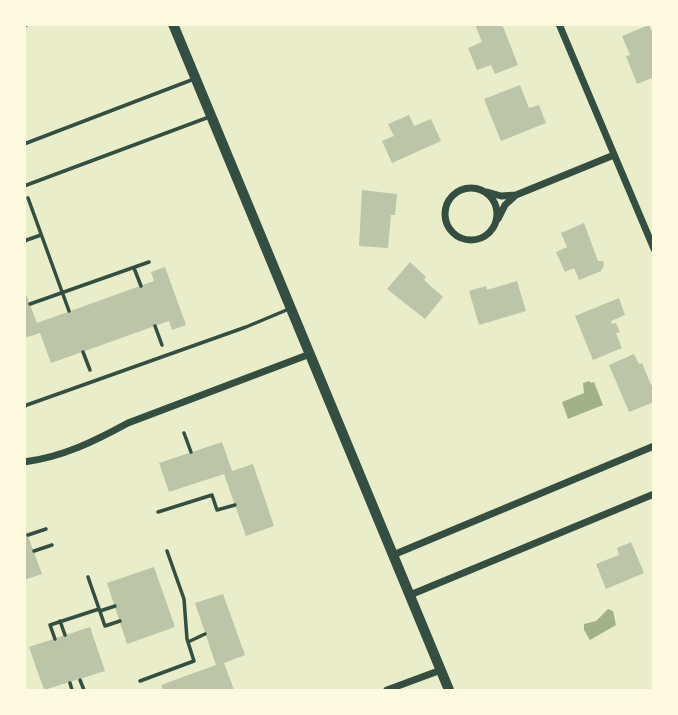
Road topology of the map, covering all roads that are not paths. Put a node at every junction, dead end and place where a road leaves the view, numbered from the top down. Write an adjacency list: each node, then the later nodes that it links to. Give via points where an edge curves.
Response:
1 (173, 24): 3 (main road)
2 (559, 24): 6 (street)
3 (195, 78): 4 (main road); 5 (lane)
4 (211, 116): 7 (lane); 12 (main road)
5 (24, 144)
6 (614, 155): 9 (street); 11 (street)
7 (24, 186)
8 (484, 192): 9 (street); 10 (street, via 495,204); 10 (street, via 468,188 453,195 446,210 448,226 461,239 478,240)
9 (516, 195): 10 (street)
10 (497, 221)
11 (653, 248)
12 (291, 308): 13 (main road); 14 (lane)
13 (310, 354): 16 (street, via 45,460); 18 (main road)
14 (24, 406)
15 (653, 446): 18 (street)
16 (24, 461)
17 (653, 494): 19 (street)
18 (393, 555): 19 (main road)
19 (410, 596): 20 (main road)
20 (441, 670): 21 (street); 22 (main road)
21 (387, 691)
22 (449, 691)

